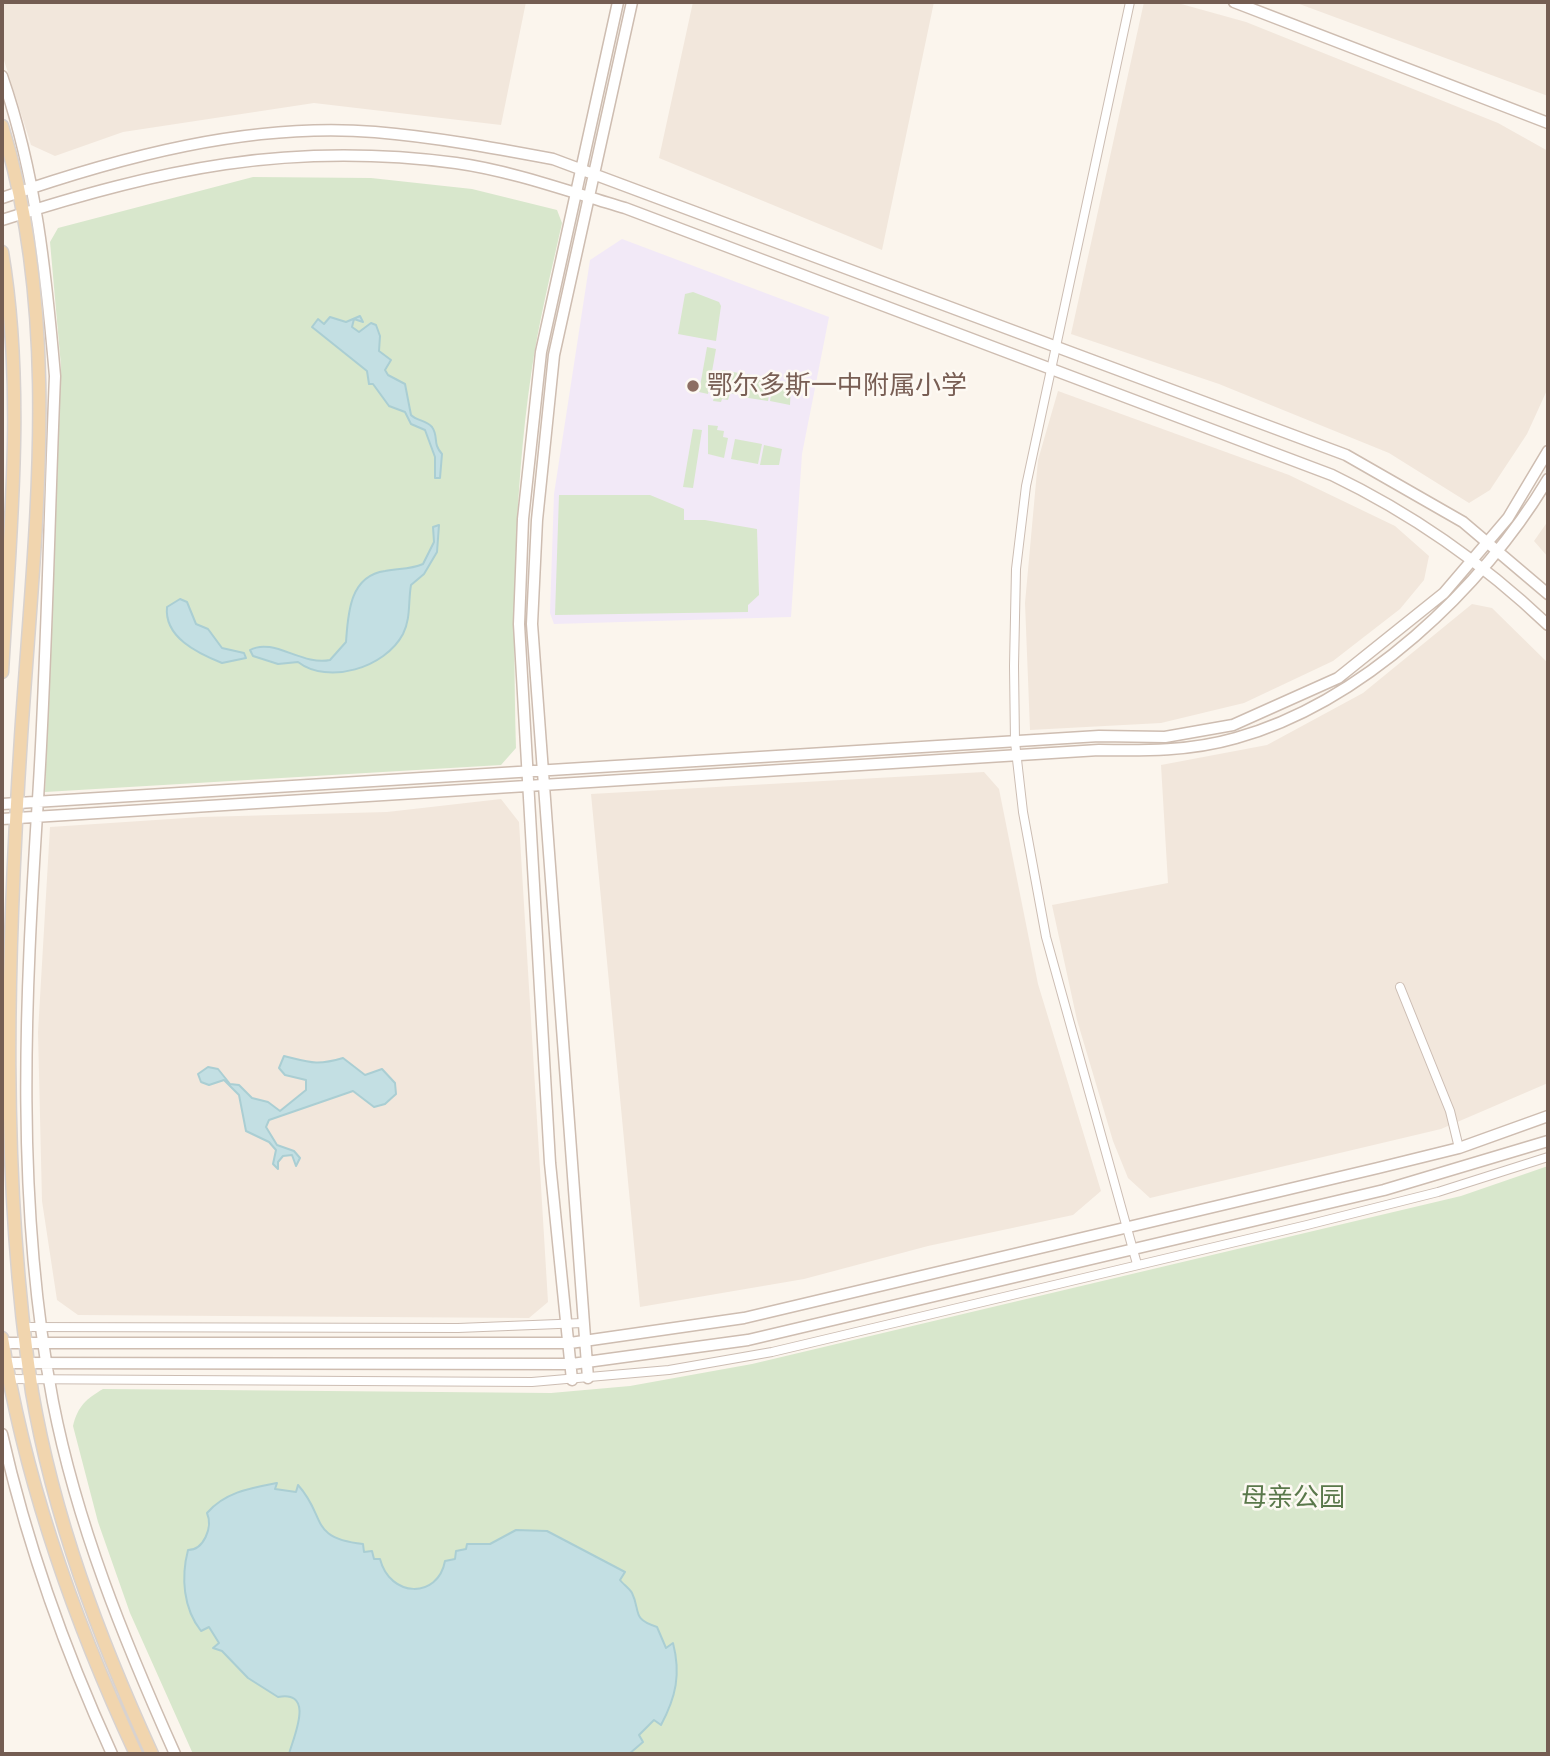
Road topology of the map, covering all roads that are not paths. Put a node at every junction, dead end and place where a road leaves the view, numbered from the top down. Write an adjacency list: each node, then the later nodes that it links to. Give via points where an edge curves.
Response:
1 (618, 2): 8 (street)
2 (632, 2): 9 (street)
3 (1130, 2): 19 (street)
4 (1234, 2): 6 (street)
5 (2, 76): 10 (street)
6 (1548, 123)
7 (2, 126): 11 (main road)
8 (582, 169): 9 (street); 10 (street, via 460,141 373,132 294,133 219,140 141,155); 12 (street)
9 (595, 174): 14 (street); 19 (street)
10 (33, 187): 11 (street); 15 (street)
11 (19, 192): 13 (street); 16 (main road)
12 (576, 194): 14 (street); 15 (street, via 457,164 296,155 222,162 144,177); 32 (street, via 541,352 523,519 519,624)
13 (2, 198)
14 (589, 198): 20 (street); 33 (street, via 554,355 537,520 532,624)
15 (37, 209): 16 (street); 36 (street, via 55,376)
16 (22, 213): 17 (street); 37 (main road, via 36,317 39,448)
17 (2, 220)
18 (2, 252): 29 (main road, via 14,385)
19 (1056, 345): 20 (street); 23 (street, via 1346,455 1463,522)
20 (1051, 369): 25 (street, via 1332,475 1446,538); 30 (street, via 1026,486 1016,569)
21 (1548, 451): 23 (street, via 1508,518)
22 (1548, 479): 24 (street, via 1520,526)
23 (1486, 544): 24 (street); 25 (street)
24 (1497, 553): 26 (street); 27 (street)
25 (1471, 561): 26 (street); 30 (street, via 1444,593 1338,678 1233,725 1165,737)
26 (1482, 570): 28 (street, via 1510,588); 31 (street, via 1453,603 1346,690 1237,738 1166,751)
27 (1548, 594)
28 (1548, 625)
29 (2, 672)
30 (1015, 742): 31 (street); 33 (street)
31 (1017, 755): 34 (street); 47 (street, via 1046,937)
32 (525, 772): 33 (street); 35 (street); 36 (street)
33 (541, 772): 34 (street)
34 (542, 786): 35 (street); 50 (street)
35 (526, 787): 39 (street); 51 (street, via 550,1163)
36 (38, 801): 37 (street); 39 (street)
37 (16, 803): 38 (street); 40 (main road)
38 (2, 804)
39 (36, 815): 40 (street); 53 (street, via 25,1042 29,1216)
40 (18, 817): 41 (street); 52 (main road, via 6,1098)
41 (2, 819)
42 (1400, 987): 45 (street, via 1450,1111)
43 (1548, 1116): 45 (street)
44 (1548, 1141): 48 (street, via 1384,1190)
45 (1459, 1148): 47 (street)
46 (1548, 1157): 49 (street, via 1438,1192)
47 (1127, 1227): 48 (street); 55 (street, via 744,1318)
48 (1133, 1249): 49 (street); 64 (street, via 748,1340)
49 (1137, 1264): 65 (street, via 772,1352)
50 (583, 1323): 51 (street); 55 (street)
51 (568, 1325): 53 (street); 59 (street)
52 (23, 1327): 53 (street); 57 (main road)
53 (42, 1327): 58 (street)
54 (2, 1338): 56 (main road)
55 (585, 1340): 59 (street); 64 (street)
56 (2, 1343): 57 (street); 60 (main road)
57 (25, 1343): 58 (street); 61 (main road)
58 (44, 1343): 59 (street); 62 (street)
59 (570, 1343): 63 (street)
60 (4, 1363): 61 (street); 66 (main road)
61 (28, 1363): 62 (street); 67 (main road)
62 (47, 1364): 63 (street); 68 (street)
63 (572, 1364): 64 (street); 69 (street)
64 (587, 1364): 65 (street)
65 (588, 1378): 69 (street)
66 (6, 1379): 67 (street); 72 (main road, via 56,1559)
67 (30, 1380): 68 (street); 73 (main road, via 56,1500 85,1594)
68 (50, 1380): 69 (street); 74 (street, via 92,1552)
69 (572, 1380)
70 (2, 1434): 71 (street, via 39,1571)
71 (112, 1754)
72 (136, 1754)
73 (152, 1754)
74 (175, 1754)

